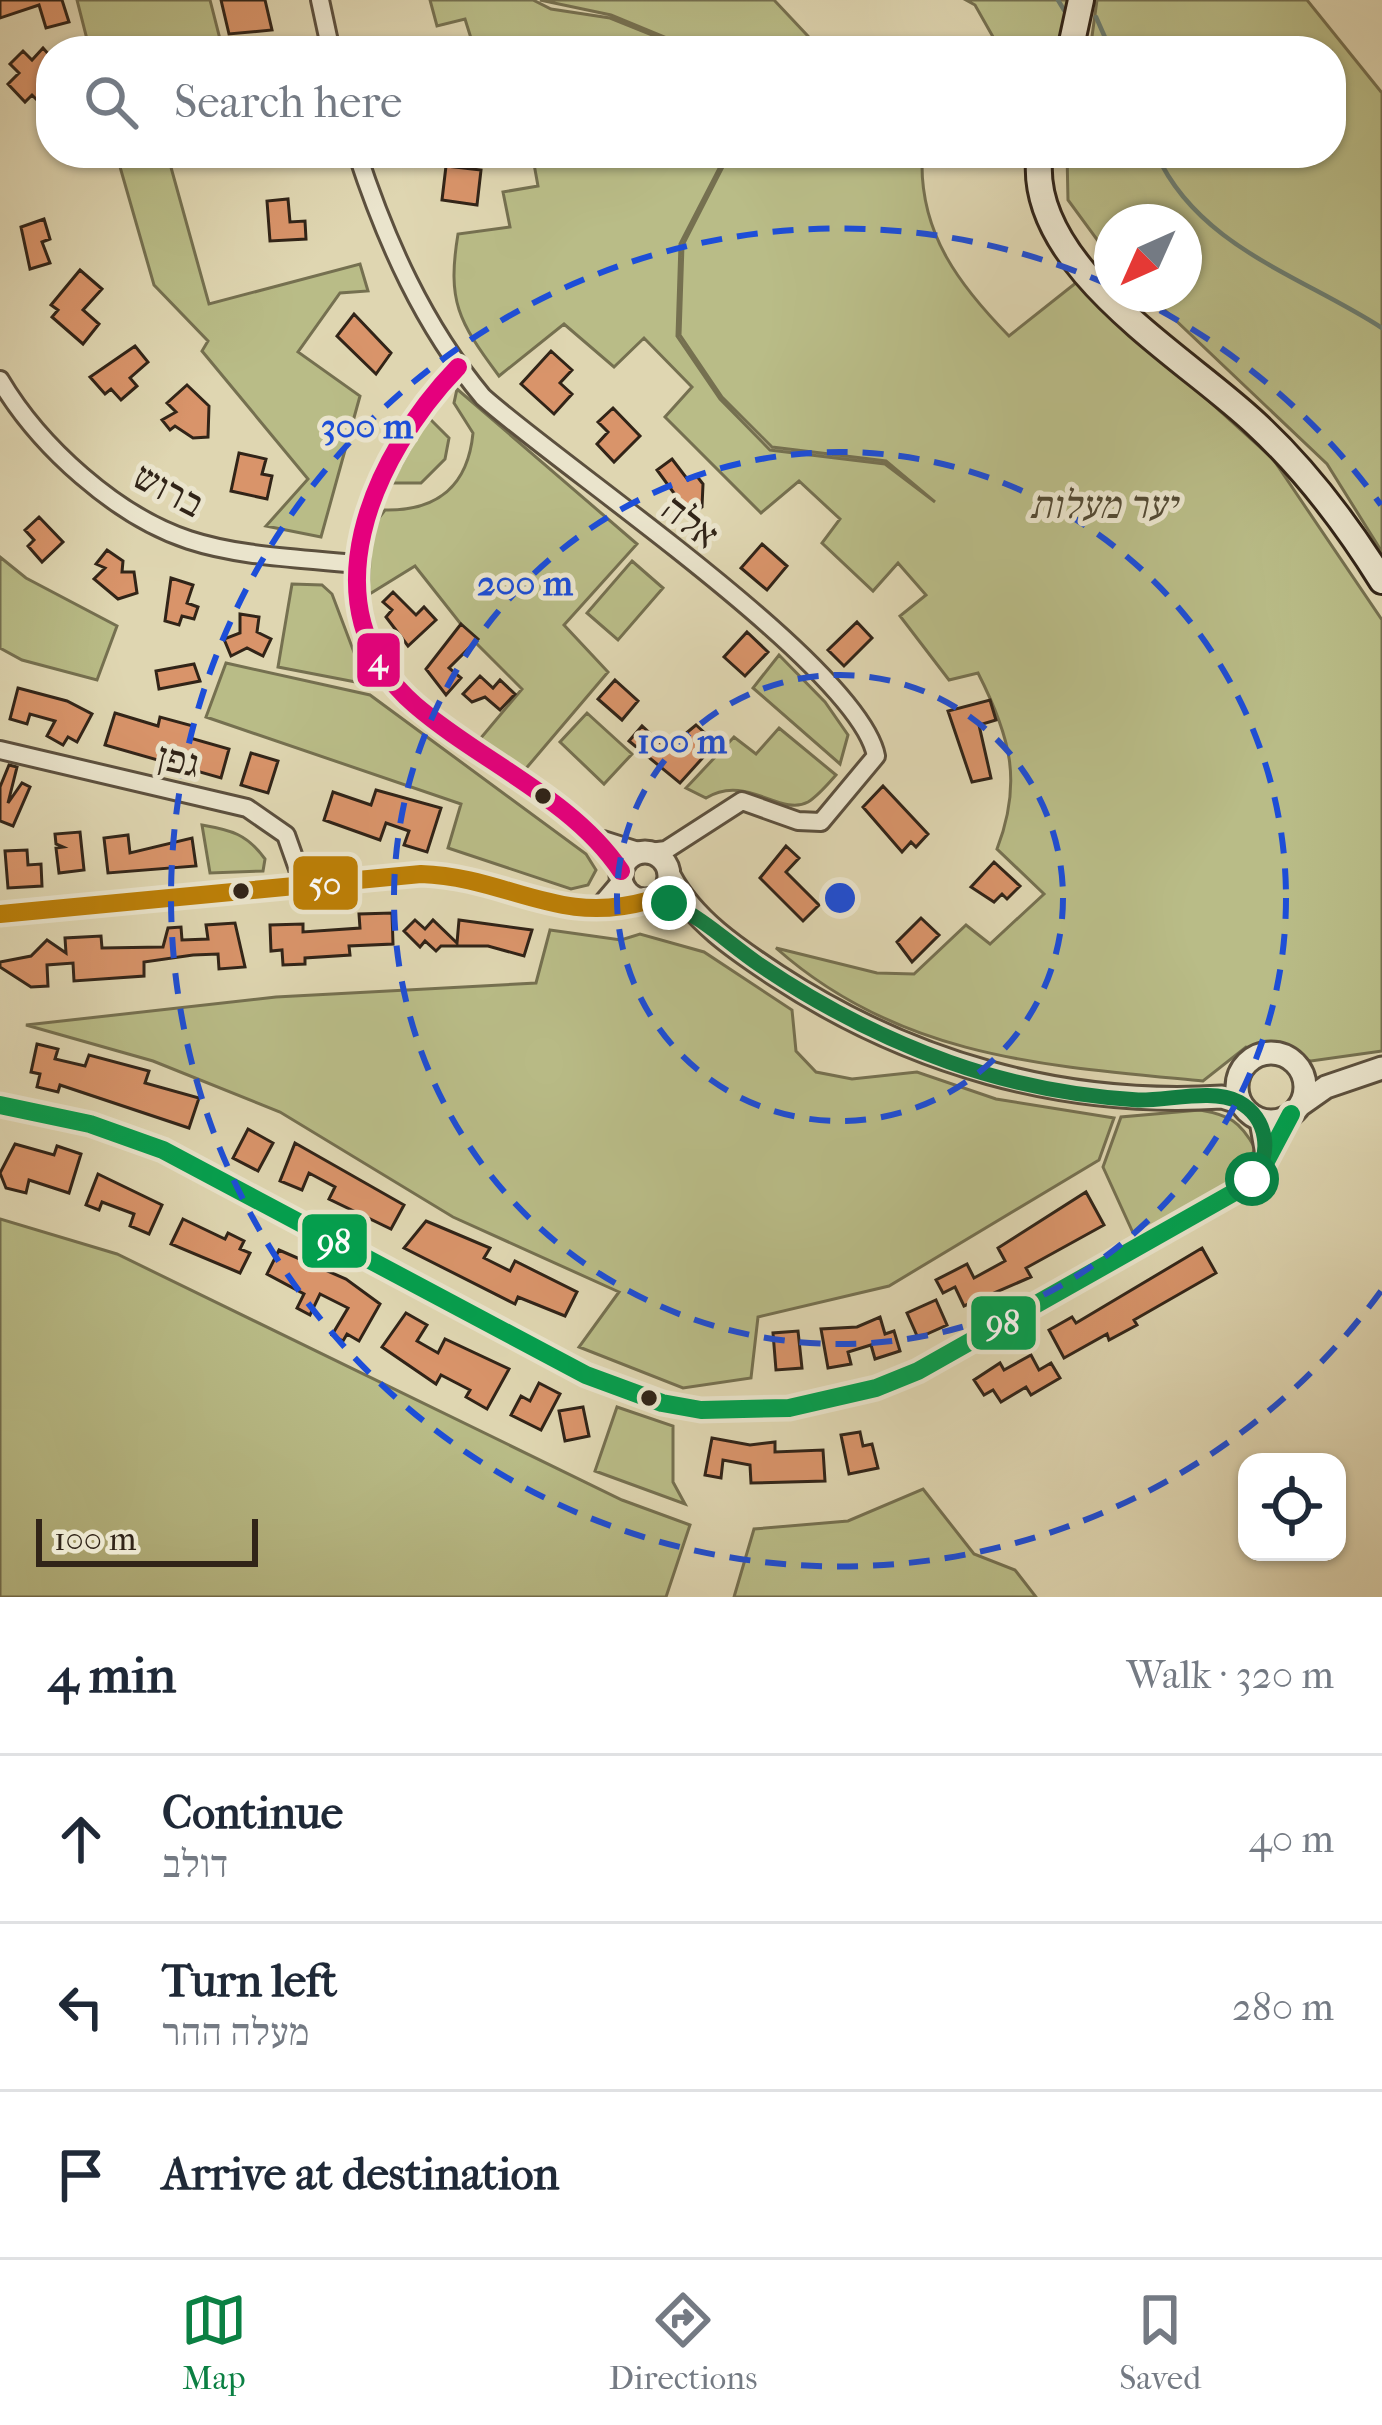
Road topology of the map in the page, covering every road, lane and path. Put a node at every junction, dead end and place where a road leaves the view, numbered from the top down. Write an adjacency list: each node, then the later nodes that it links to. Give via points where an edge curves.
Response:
1 (320, 0): 3 (street)
2 (1081, 0): 4 (main road)
3 (328, 36)
4 (1073, 36)
5 (363, 168): 7 (street, אלה, via 392,248)
6 (1041, 168): 10 (main road, via 1044,209 1077,266 1256,424 1318,488)
7 (458, 367): 9 (street, via 420,412 379,483); 12 (street, אלה, via 507,419 749,609 866,727 876,756 821,822 742,801)
8 (0, 380): 9 (street, ברוש, via 72,465 161,529 212,547)
9 (355, 565): 13 (street, via 365,626 401,692)
10 (1382, 580)
11 (0, 750): 17 (street, גפן, via 247,808 286,835)
12 (700, 830): 14 (street, אלה); 15 (street, אלה)
13 (591, 834): 14 (street); 16 (street)
14 (646, 852): 15 (street); 16 (street)
15 (669, 873): 18 (street); 21 (street)
16 (621, 876): 18 (street, via 630,895); 19 (street, via 605,905)
17 (303, 883): 19 (street, via 448,875); 20 (street)
18 (651, 900): 19 (street); 21 (street)
19 (586, 912)
20 (0, 914)
21 (710, 926): 26 (street, via 826,1007 950,1063 1089,1094)
22 (1294, 1062): 24 (street, via 1258,1055); 25 (street); 29 (street, via 1305,1085)
23 (1382, 1068): 25 (street)
24 (1241, 1071): 26 (street); 28 (street)
25 (1347, 1078): 29 (street)
26 (1195, 1099): 28 (street)
27 (0, 1105): 30 (street, via 163,1150 586,1376 700,1410 811,1404 918,1371 1233,1192)
28 (1250, 1110): 29 (street, via 1269,1121); 30 (street, via 1266,1144)
29 (1295, 1110): 30 (street)
30 (1264, 1165)

